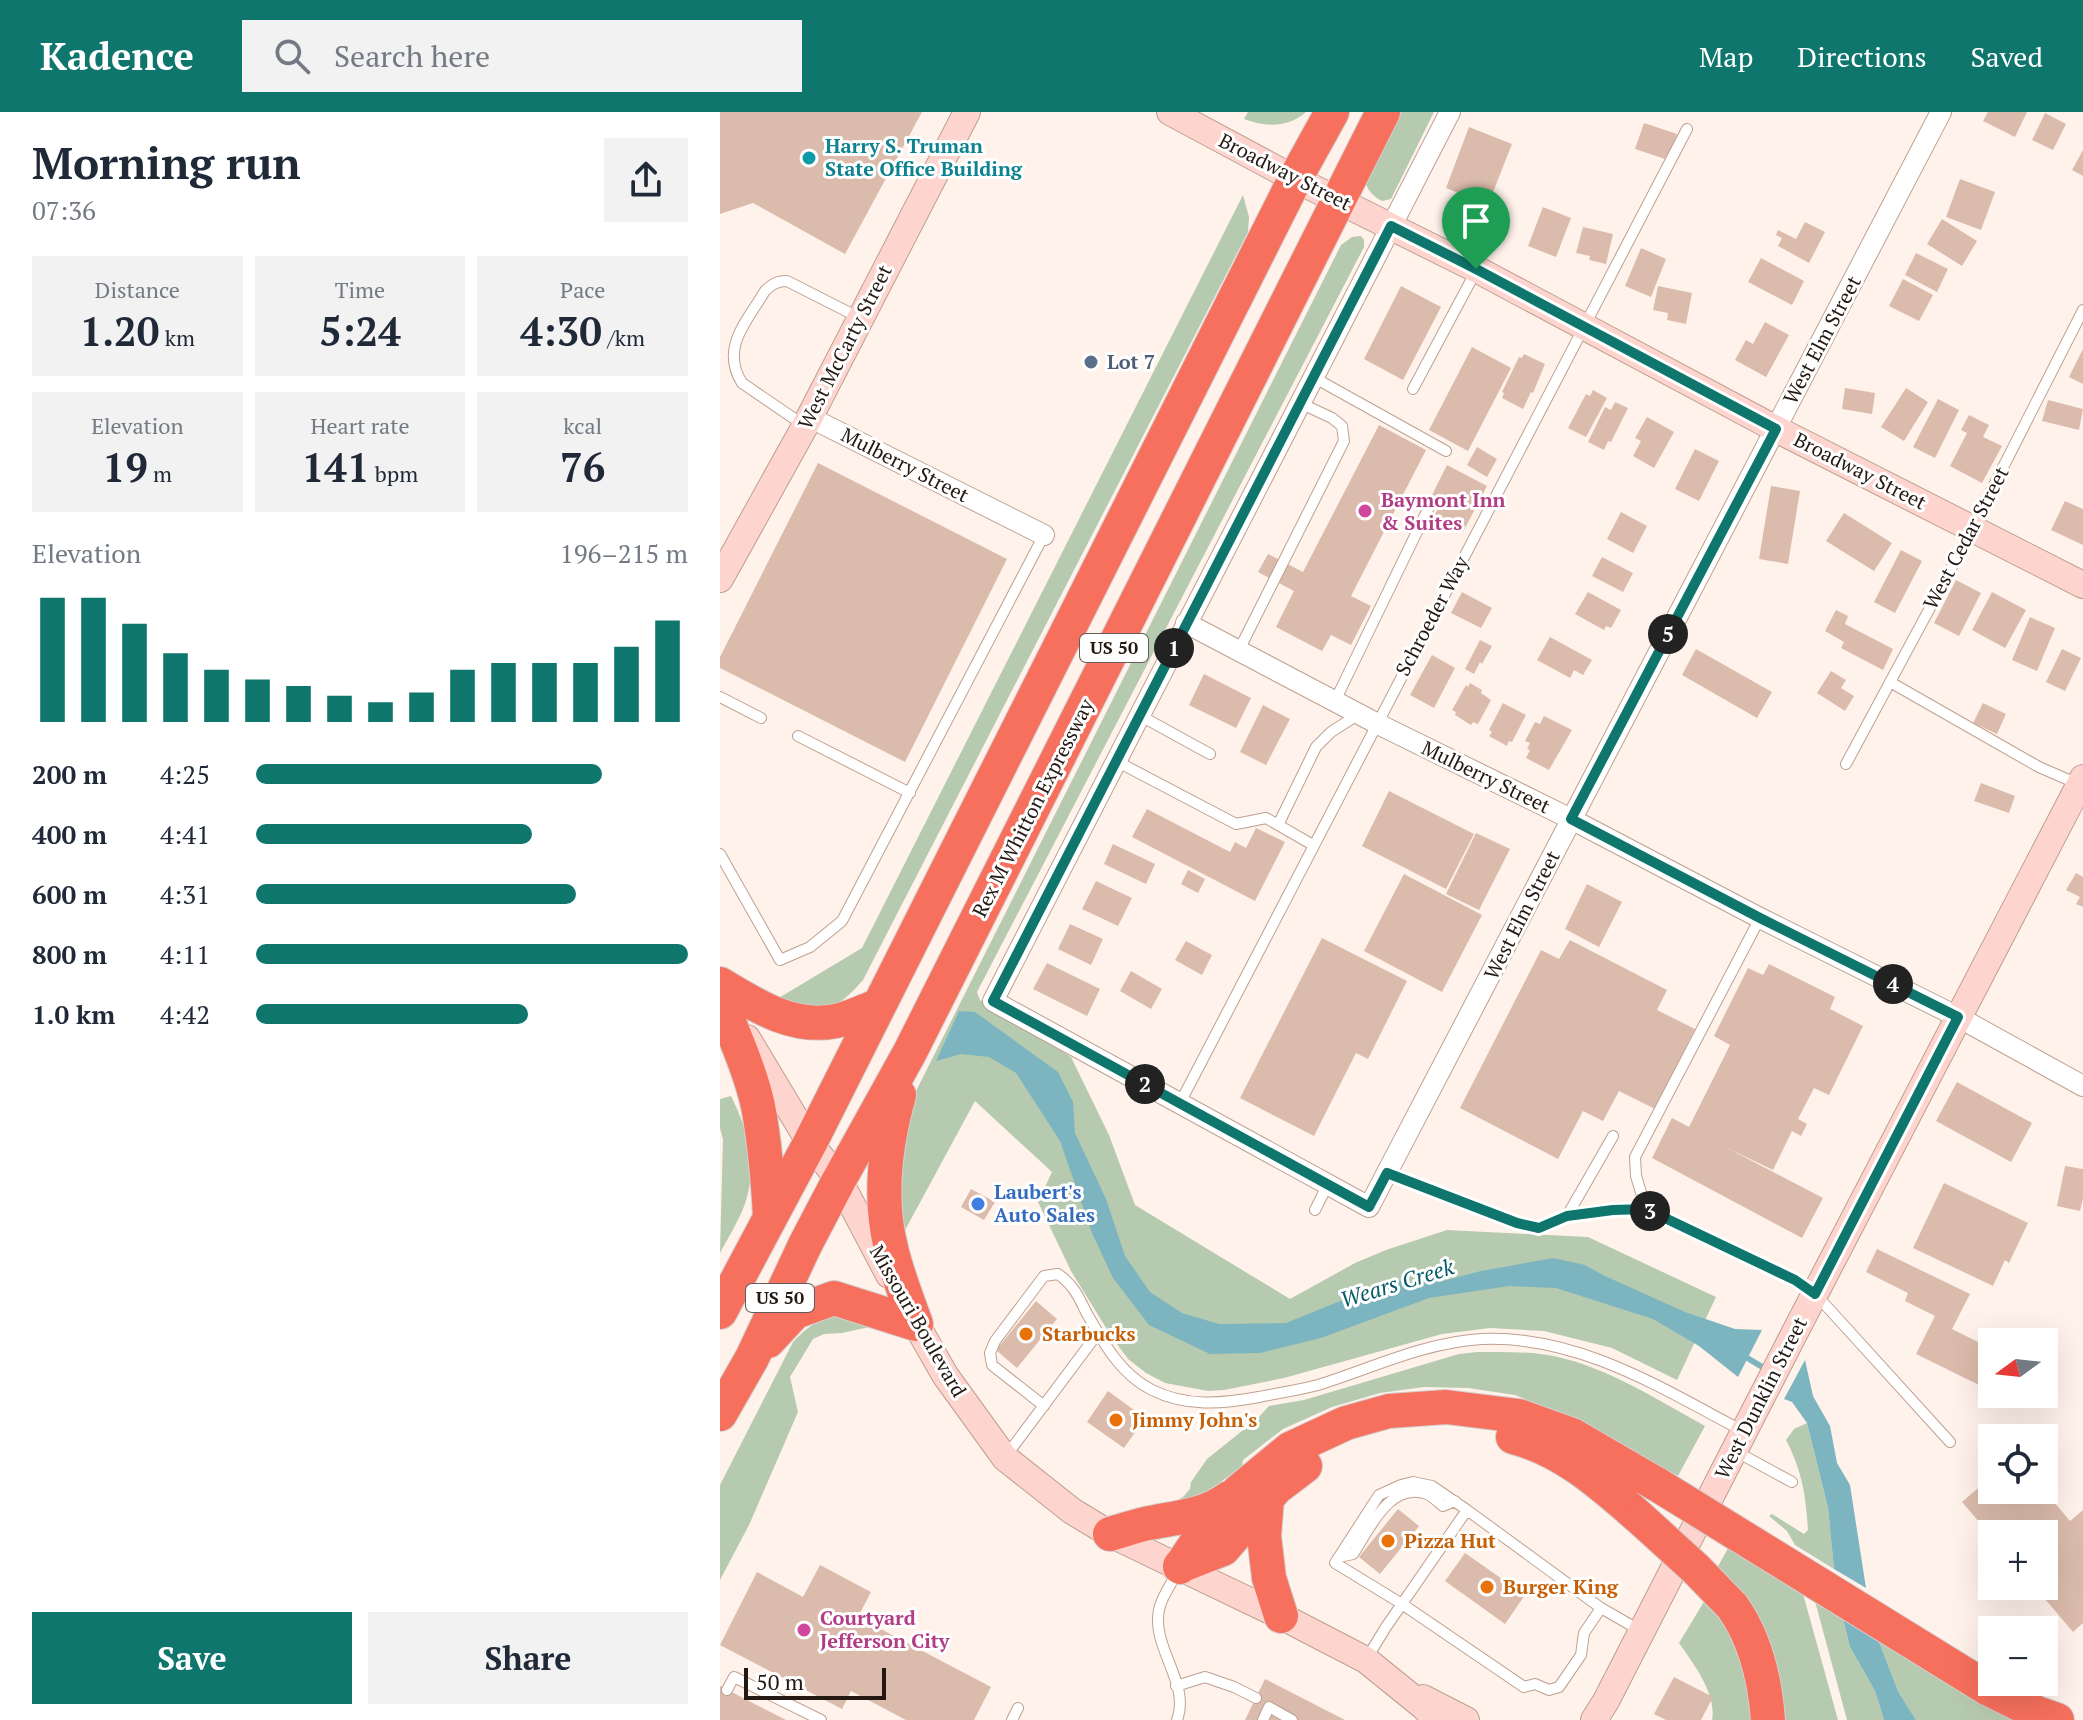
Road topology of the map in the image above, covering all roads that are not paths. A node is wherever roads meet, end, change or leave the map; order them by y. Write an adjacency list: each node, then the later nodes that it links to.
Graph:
1 (967, 112): 14 (main road, West McCarty Street)
2 (1170, 112): 7 (main road, Broadway Street)
3 (1332, 112): 9 (highway, US 50)
4 (1383, 112): 10 (highway, Rex M Whitton Expressway / US 50)
5 (1450, 112): 11 (street)
6 (1941, 112): 20 (street, West Elm Street)
7 (1202, 119): 9 (main road, Broadway Street)
8 (1687, 129): 15 (lane, Schroeder Way)
9 (1295, 179): 10 (main road, Broadway Street); 49 (highway, US 50)
10 (1338, 200): 11 (main road, Broadway Street); 51 (highway, Rex M Whitton Expressway / US 50)
11 (1391, 226): 12 (main road, Broadway Street); 16 (street)
12 (1476, 269): 15 (main road, Broadway Street); 17 (lane)
13 (2083, 310): 23 (lane, West Cedar Street)
14 (860, 318): 19 (main road, West McCarty Street); 19 (lane)
15 (1584, 326): 20 (main road, Broadway Street); 34 (lane, Schroeder Way)
16 (1313, 377): 18 (street); 21 (lane)
17 (1413, 389)
18 (1300, 403): 27 (street); 28 (lane)
19 (807, 421): 24 (street, Mulberry Street); 25 (main road, West McCarty Street)
20 (1776, 429): 23 (main road, Broadway Street); 41 (street, West Elm Street)
21 (1446, 451)
22 (1429, 507): 31 (lane)
23 (1973, 527): 26 (main road, Broadway Street); 29 (lane, West Cedar Street)
24 (1044, 535): 40 (lane)
25 (720, 579)
26 (2083, 585)
27 (1186, 623): 28 (street, Mulberry Street); 32 (street)
28 (1239, 650): 31 (street, Mulberry Street)
29 (1890, 682): 38 (lane, West Cedar Street); 39 (lane)
30 (720, 699): 33 (lane)
31 (1335, 701): 34 (street, Mulberry Street)
32 (1139, 715): 36 (lane); 37 (street)
33 (761, 718)
34 (1368, 718): 41 (street, Mulberry Street); 42 (lane); 43 (lane, Schroeder Way)
35 (798, 736): 40 (lane)
36 (1210, 754)
37 (1116, 761): 42 (lane); 53 (street)
38 (1846, 764)
39 (2081, 782): 50 (main road, West Dunklin Street)
40 (910, 793): 44 (lane)
41 (1571, 819): 45 (street, Mulberry Street); 56 (street, West Elm Street)
42 (1278, 825): 43 (lane)
43 (1313, 845): 53 (lane, Schroeder Way)
44 (720, 854)
45 (1760, 918): 50 (street, Mulberry Street); 59 (lane)
46 (720, 984): 49 (highway)
47 (720, 994): 55 (main road, Missouri Boulevard)
48 (720, 1001): 62 (highway)
49 (877, 1006): 55 (highway, US 50)
50 (1958, 1017): 52 (street, Mulberry Street); 63 (main road, West Dunklin Street)
51 (910, 1052): 57 (highway, Rex M Whitton Expressway / US 50); 65 (highway)
52 (2083, 1086)
53 (1180, 1103): 58 (street)
54 (1613, 1136): 61 (lane)
55 (810, 1143): 57 (main road, Missouri Boulevard); 62 (highway, US 50)
56 (1387, 1173): 58 (street, West Elm Street); 61 (lane)
57 (839, 1180): 65 (main road, Missouri Boulevard); 67 (highway, Rex M Whitton Expressway / US 50)
58 (1328, 1184): 60 (lane)
59 (1646, 1209): 61 (lane); 63 (lane)
60 (1315, 1210)
61 (1567, 1216)
62 (770, 1219): 64 (highway, US 50)
63 (1815, 1294): 70 (main road, West Dunklin Street); 71 (lane)
64 (720, 1312)
65 (916, 1324): 67 (highway); 72 (main road, Missouri Boulevard)
66 (1098, 1333): 68 (lane); 68 (lane); 70 (lane)
67 (752, 1358): 69 (highway, Rex M Whitton Expressway / US 50)
68 (1044, 1406): 72 (lane)
69 (720, 1414)
70 (1740, 1441): 73 (lane); 81 (main road, West Dunklin Street)
71 (1950, 1442)
72 (1005, 1458): 76 (main road, Missouri Boulevard)
73 (1792, 1482)
74 (1253, 1494): 76 (highway); 77 (highway); 80 (highway); 98 (highway, bridge); 99 (highway, bridge)
75 (1467, 1510): 78 (lane); 78 (lane); 79 (lane)
76 (1110, 1534): 77 (main road, Missouri Boulevard)
77 (1180, 1567): 80 (main road, Missouri Boulevard); 84 (lane)
78 (1402, 1604): 79 (lane); 82 (lane)
79 (1601, 1608): 81 (lane)
80 (1281, 1616): 82 (main road, Missouri Boulevard)
81 (1641, 1631): 88 (main road, West Dunklin Street)
82 (1366, 1660): 83 (main road, Missouri Boulevard)
83 (1395, 1682): 94 (main road); 95 (main road, Missouri Boulevard); 96 (main road)
84 (1176, 1686): 86 (lane); 91 (lane)
85 (727, 1690): 89 (lane)
86 (1256, 1698)
87 (1018, 1708): 90 (lane)
88 (1600, 1714): 97 (main road)
89 (821, 1720)
90 (1012, 1720)
91 (1177, 1720)
92 (1263, 1720): 93 (lane)
93 (1292, 1720)
94 (1420, 1720)
95 (1437, 1720)
96 (1466, 1720)
97 (1581, 1720)
98 (1768, 1720)
99 (2057, 1720)

